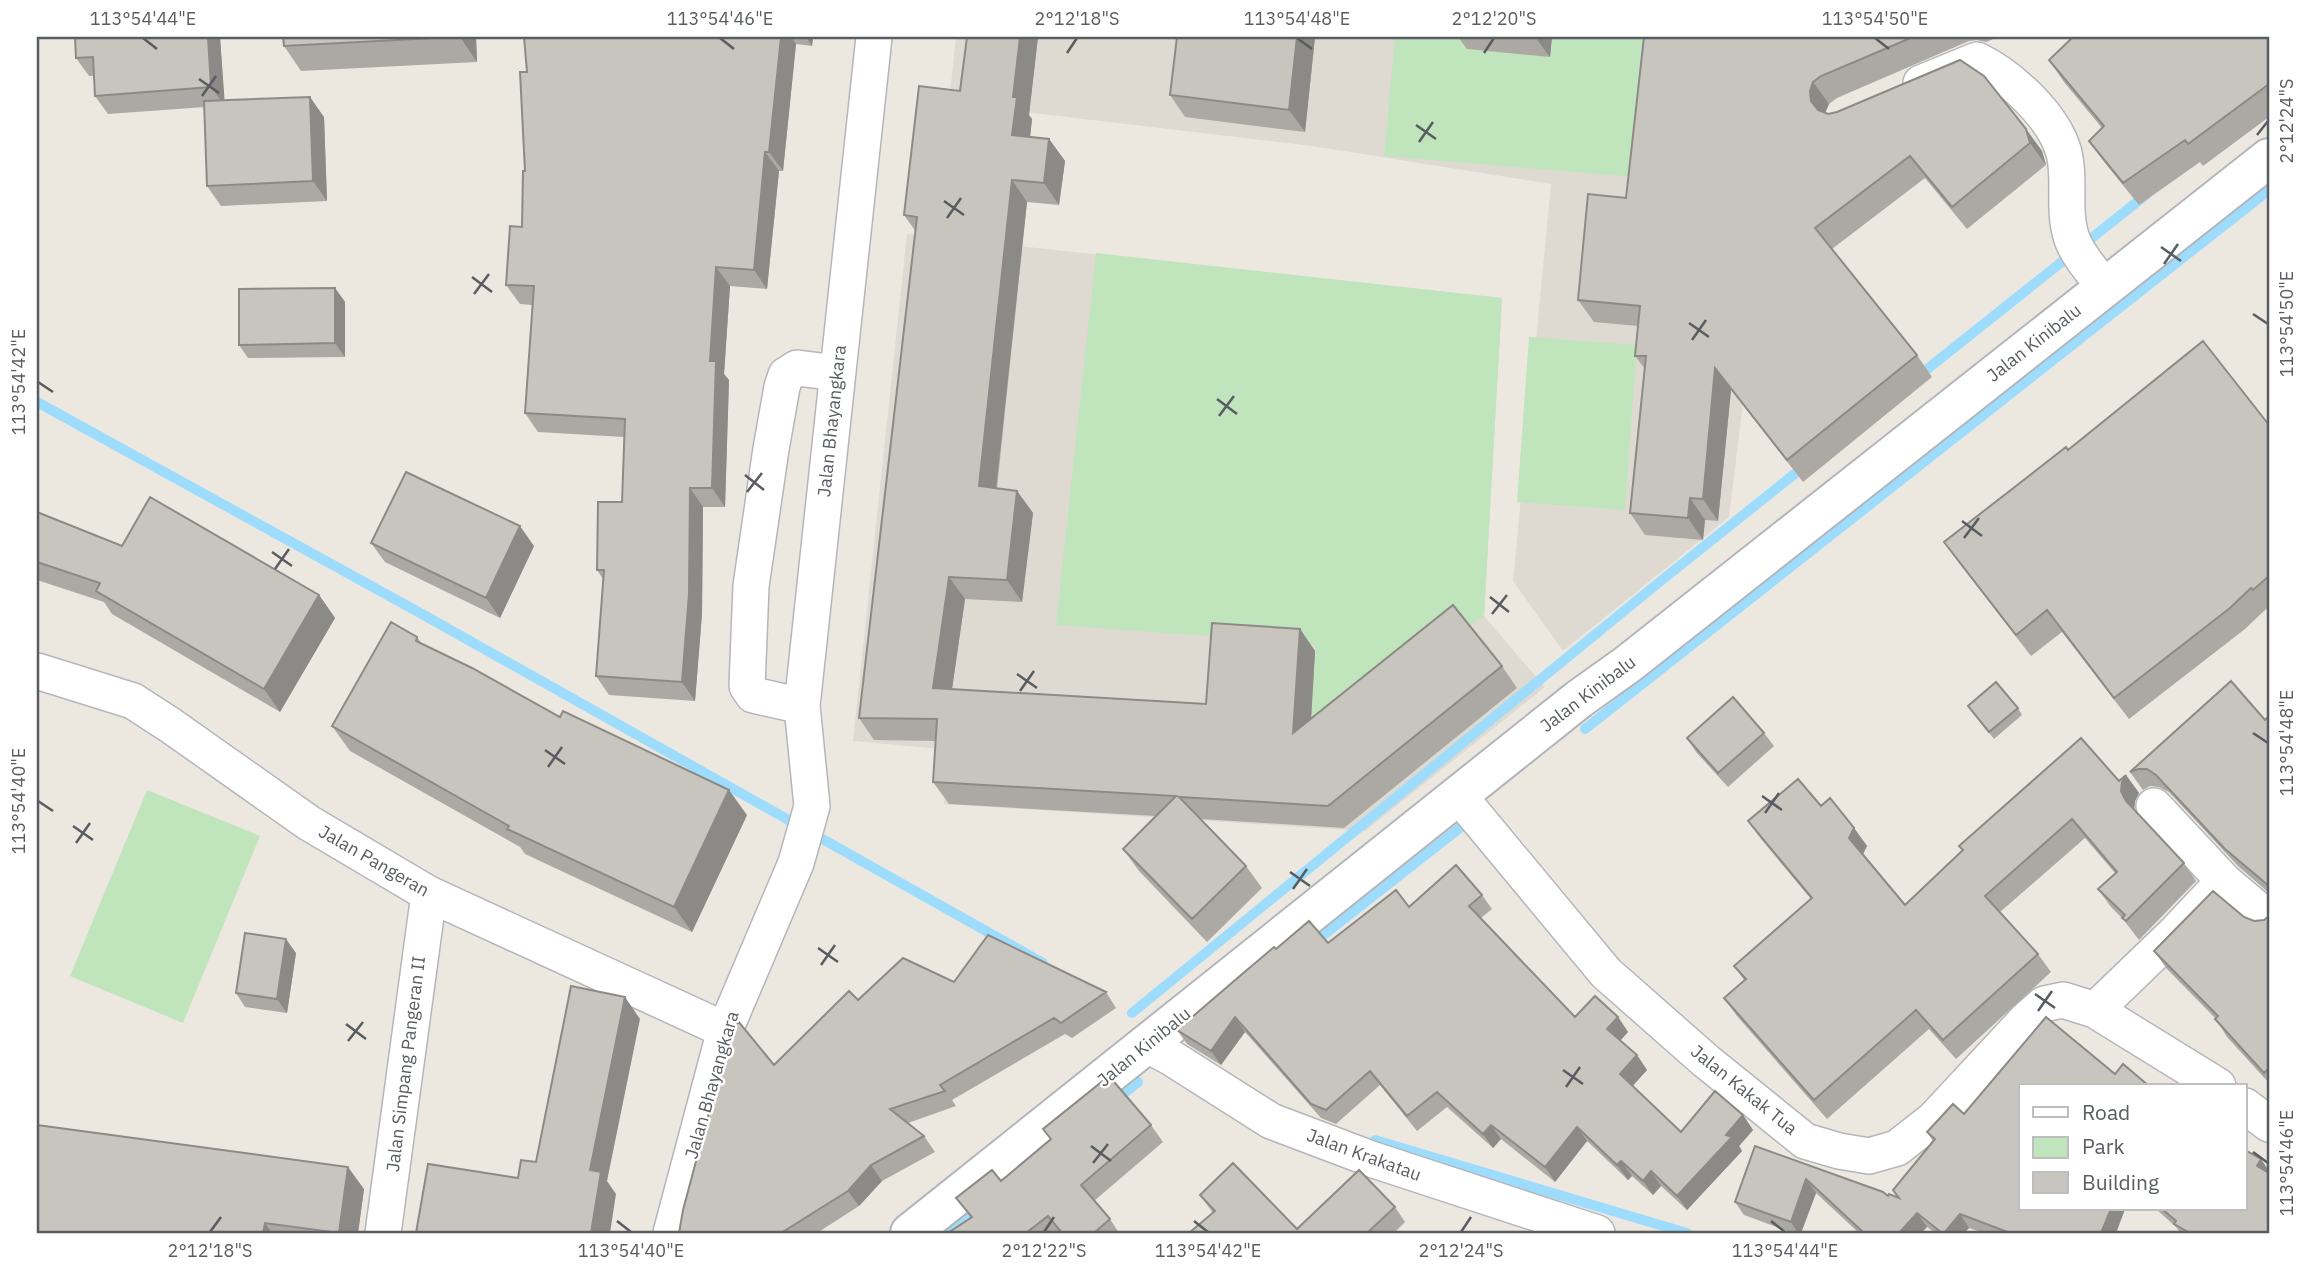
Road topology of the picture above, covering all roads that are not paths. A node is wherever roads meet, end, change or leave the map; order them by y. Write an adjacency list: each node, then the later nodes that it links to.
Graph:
1 (874, 37): 5 (street, Jalan Bhayangkara)
2 (1893, 95): 4 (street)
3 (2269, 158): 4 (street, Jalan Kinibalu)
4 (2105, 288): 8 (street, Jalan Kinibalu)
5 (837, 373): 7 (street, Jalan Bhayangkara); 7 (street)
6 (37, 671): 11 (street, Jalan Pangeran)
7 (802, 706): 14 (street, Jalan Bhayangkara)
8 (1460, 796): 13 (street, Jalan Kakak Tua); 15 (street, Jalan Kinibalu)
9 (2154, 806): 10 (street)
10 (2224, 881): 12 (street); 13 (street)
11 (429, 894): 14 (street, Jalan Pangeran); 19 (street, Jalan Simpang Pangeran II)
12 (2269, 919)
13 (2095, 1010): 16 (street, Jalan Kakak Tua)
14 (725, 1030): 20 (street, Jalan Bhayangkara)
15 (1147, 1045): 21 (street, Jalan Kinibalu); 22 (street, Jalan Krakatau)
16 (2215, 1084)
17 (2246, 1107): 18 (street)
18 (2269, 1124)
19 (383, 1233)
20 (671, 1233)
21 (910, 1233)
22 (1597, 1233)

